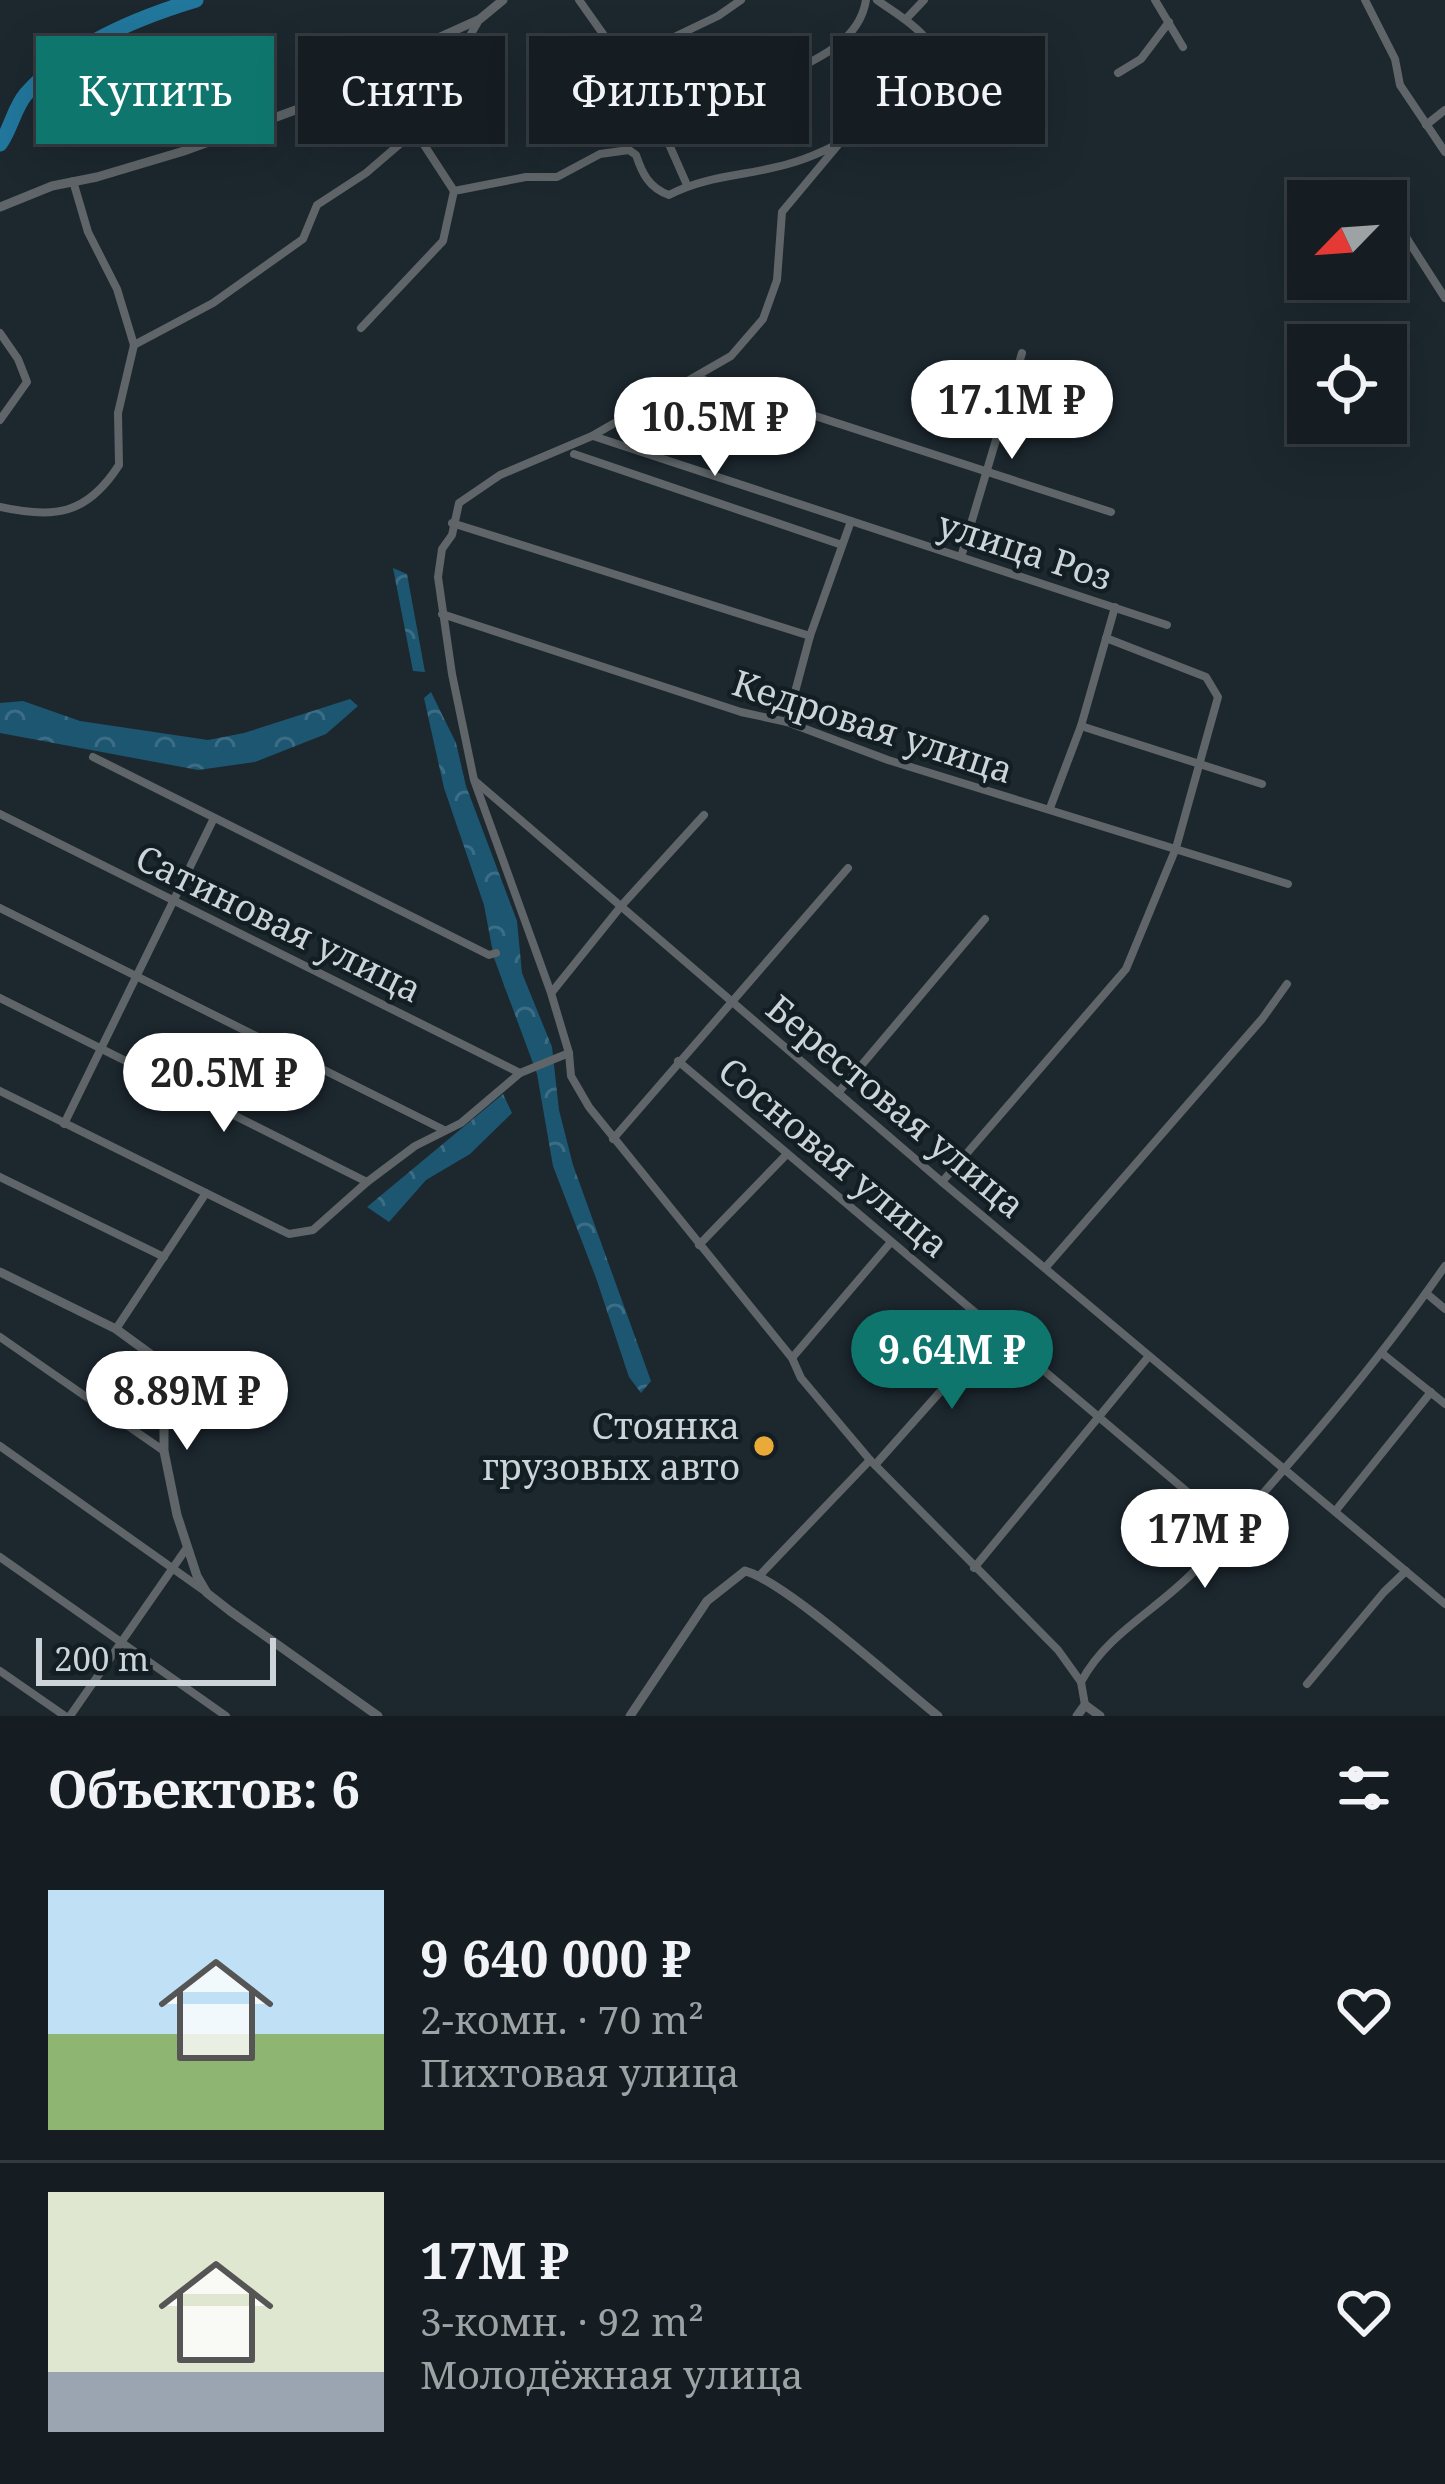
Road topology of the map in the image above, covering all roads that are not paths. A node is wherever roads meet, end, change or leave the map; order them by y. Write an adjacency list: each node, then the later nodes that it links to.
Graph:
1 (503, 0): 9 (street)
2 (579, 0): 13 (street)
3 (741, 0): 14 (street)
4 (866, 0): 16 (street)
5 (877, 0): 10 (street)
6 (924, 0): 10 (street)
7 (1155, 0): 11 (street)
8 (1365, 0): 19 (street)
9 (480, 19): 12 (street); 25 (street)
10 (906, 19): 23 (street)
11 (1169, 22): 15 (street); 17 (street)
12 (470, 36)
13 (606, 36)
14 (676, 36)
15 (1183, 47)
16 (809, 63)
17 (1118, 73)
18 (1445, 110): 19 (street)
19 (1426, 125): 24 (street)
20 (399, 144): 33 (street)
21 (423, 144): 27 (street)
22 (670, 144): 26 (street)
23 (838, 145): 26 (street); 35 (street)
24 (1445, 152)
25 (73, 180): 28 (street); 33 (street)
26 (687, 185): 27 (street)
27 (454, 191): 31 (street)
28 (0, 207)
29 (1407, 238): 30 (street)
30 (1445, 298)
31 (361, 328)
32 (0, 333): 36 (street)
33 (134, 345): 40 (street)
34 (1022, 353): 39 (street)
35 (697, 378): 37 (street); 39 (street)
36 (0, 420)
37 (592, 436): 42 (street, улица Роз); 43 (street)
38 (574, 454): 44 (street)
39 (987, 469): 41 (street); 45 (street)
40 (0, 508)
41 (1111, 512)
42 (851, 521): 44 (street); 45 (street, улица Роз)
43 (452, 523): 47 (street); 49 (street)
44 (842, 545): 49 (street)
45 (961, 557): 46 (street, улица Роз)
46 (1115, 607): 48 (street, улица Роз); 50 (street)
47 (442, 614): 51 (street, Кедровая улица); 55 (street)
48 (1167, 625)
49 (810, 636): 51 (street)
50 (1106, 638): 52 (street); 54 (street, улица Роз)
51 (787, 722): 57 (street, Кедровая улица)
52 (1081, 726): 54 (street); 57 (street)
53 (93, 757): 60 (street)
54 (1202, 764): 56 (street); 61 (street)
55 (474, 780): 65 (street, Берестовая улица); 71 (street)
56 (1262, 784)
57 (1051, 808): 61 (street, Кедровая улица)
58 (0, 814): 64 (street, Сатиновая улица)
59 (704, 815): 65 (street)
60 (214, 818): 64 (street); 68 (street)
61 (1176, 848): 63 (street, Кедровая улица); 86 (street)
62 (848, 868): 73 (street)
63 (1288, 884)
64 (173, 902): 69 (street); 77 (street, Сатиновая улица)
65 (622, 905): 71 (street); 73 (street, Берестовая улица)
66 (0, 908): 69 (street)
67 (985, 919): 79 (street)
68 (496, 953)
69 (136, 977): 74 (street); 81 (street)
70 (1287, 984): 92 (street)
71 (551, 993): 75 (street)
72 (0, 998): 74 (street)
73 (731, 1001): 76 (street); 79 (street, Берестовая улица)
74 (101, 1049): 80 (street); 85 (street)
75 (569, 1053): 77 (street); 82 (street)
76 (678, 1060): 82 (street); 83 (street, Сосновая улица)
77 (520, 1073): 81 (street)
78 (0, 1091): 80 (street)
79 (838, 1093): 86 (street, Берестовая улица)
80 (64, 1124): 87 (street)
81 (446, 1130): 85 (street)
82 (613, 1139): 89 (street)
83 (787, 1154): 88 (street, Сосновая улица); 89 (street)
84 (0, 1177): 90 (street)
85 (368, 1182): 87 (street)
86 (942, 1182): 92 (street, Берестовая улица)
87 (206, 1193): 90 (street)
88 (891, 1242): 97 (street, Сосновая улица); 101 (street)
89 (699, 1245): 101 (street)
90 (164, 1257): 96 (street)
91 (1445, 1266): 94 (street)
92 (1045, 1268): 100 (street, Берестовая улица)
93 (0, 1272): 96 (street)
94 (1426, 1293): 95 (street); 99 (street)
95 (1445, 1309)
96 (116, 1329): 106 (street)
97 (996, 1329): 104 (street, Сосновая улица); 107 (street)
98 (0, 1337): 106 (street)
99 (1383, 1354): 102 (street); 108 (street)
100 (1149, 1356): 104 (street); 108 (street, Берестовая улица)
101 (792, 1358): 107 (street)
102 (1431, 1392): 103 (street); 109 (street)
103 (1445, 1404)
104 (1100, 1417): 110 (street, Сосновая улица); 114 (street)
105 (0, 1445): 113 (street)
106 (164, 1451): 111 (street)
107 (873, 1463): 114 (street); 116 (street)
108 (1286, 1468): 109 (street, Берестовая улица); 110 (street)
109 (1336, 1509): 115 (street, Берестовая улица)
110 (1230, 1528): 121 (street)
111 (186, 1549): 113 (street); 117 (street)
112 (0, 1557): 119 (street)
113 (171, 1568): 117 (street); 119 (street)
114 (974, 1568): 121 (street)
115 (1406, 1571): 118 (street, Берестовая улица); 122 (street)
116 (760, 1576): 127 (street); 128 (street)
117 (207, 1593): 126 (street)
118 (1445, 1604)
119 (121, 1640): 124 (street); 125 (street)
120 (0, 1671): 124 (street)
121 (1081, 1682): 123 (street)
122 (1307, 1684)
123 (1085, 1705): 129 (street); 130 (street)
124 (67, 1716)
125 (226, 1716)
126 (378, 1716)
127 (630, 1716)
128 (938, 1716)
129 (1077, 1716)
130 (1100, 1716)

